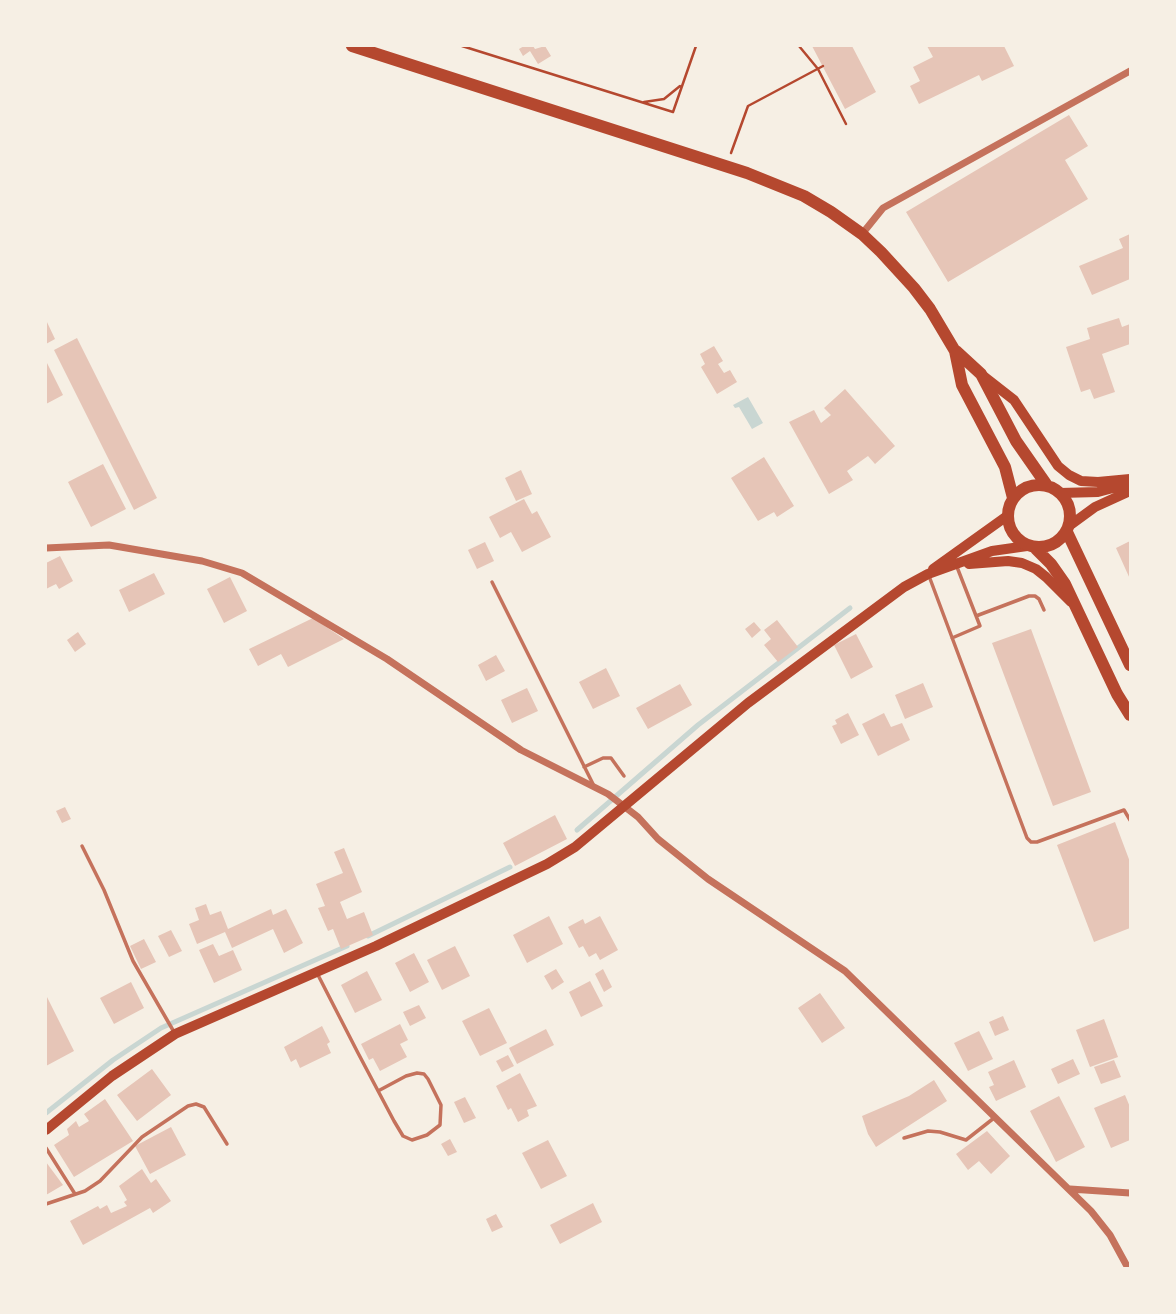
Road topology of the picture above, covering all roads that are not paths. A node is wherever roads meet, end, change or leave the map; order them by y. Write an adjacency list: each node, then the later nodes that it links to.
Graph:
1 (352, 46): 3 (main road)
2 (1130, 71): 3 (street)
3 (862, 234): 4 (main road)
4 (955, 351): 5 (main road); 10 (main road)
5 (981, 374): 6 (main road); 7 (main road)
6 (1130, 481): 9 (main road)
7 (1046, 484): 9 (main road); 10 (main road)
8 (1130, 491): 12 (main road)
9 (1060, 493): 12 (main road)
10 (1013, 498): 11 (main road)
11 (1007, 516): 13 (main road); 16 (main road)
12 (1068, 529): 13 (main road); 22 (main road)
13 (1031, 547): 15 (main road); 18 (main road)
14 (46, 548): 27 (street)
15 (956, 565): 16 (main road); 18 (main road); 20 (lane)
16 (928, 574): 21 (lane); 28 (main road)
17 (492, 582): 25 (lane)
18 (1074, 606): 24 (main road)
19 (1044, 610): 20 (lane)
20 (976, 616): 21 (lane)
21 (951, 638): 29 (lane)
22 (1125, 644): 23 (main road)
23 (1130, 665)
24 (1130, 715)
25 (584, 767): 26 (lane); 27 (lane)
26 (624, 776)
27 (594, 785): 28 (street)
28 (622, 804): 31 (main road); 34 (street)
29 (1130, 820)
30 (82, 846): 32 (lane)
31 (317, 973): 32 (main road); 33 (lane)
32 (173, 1031): 35 (main road)
33 (378, 1091): 33 (lane)
34 (994, 1118): 36 (lane); 39 (street)
35 (46, 1130)
36 (904, 1138)
37 (227, 1144): 41 (lane)
38 (46, 1148): 41 (lane)
39 (1070, 1189): 40 (street); 43 (street)
40 (1130, 1193)
41 (75, 1194): 42 (lane)
42 (46, 1204)
43 (1128, 1269)

